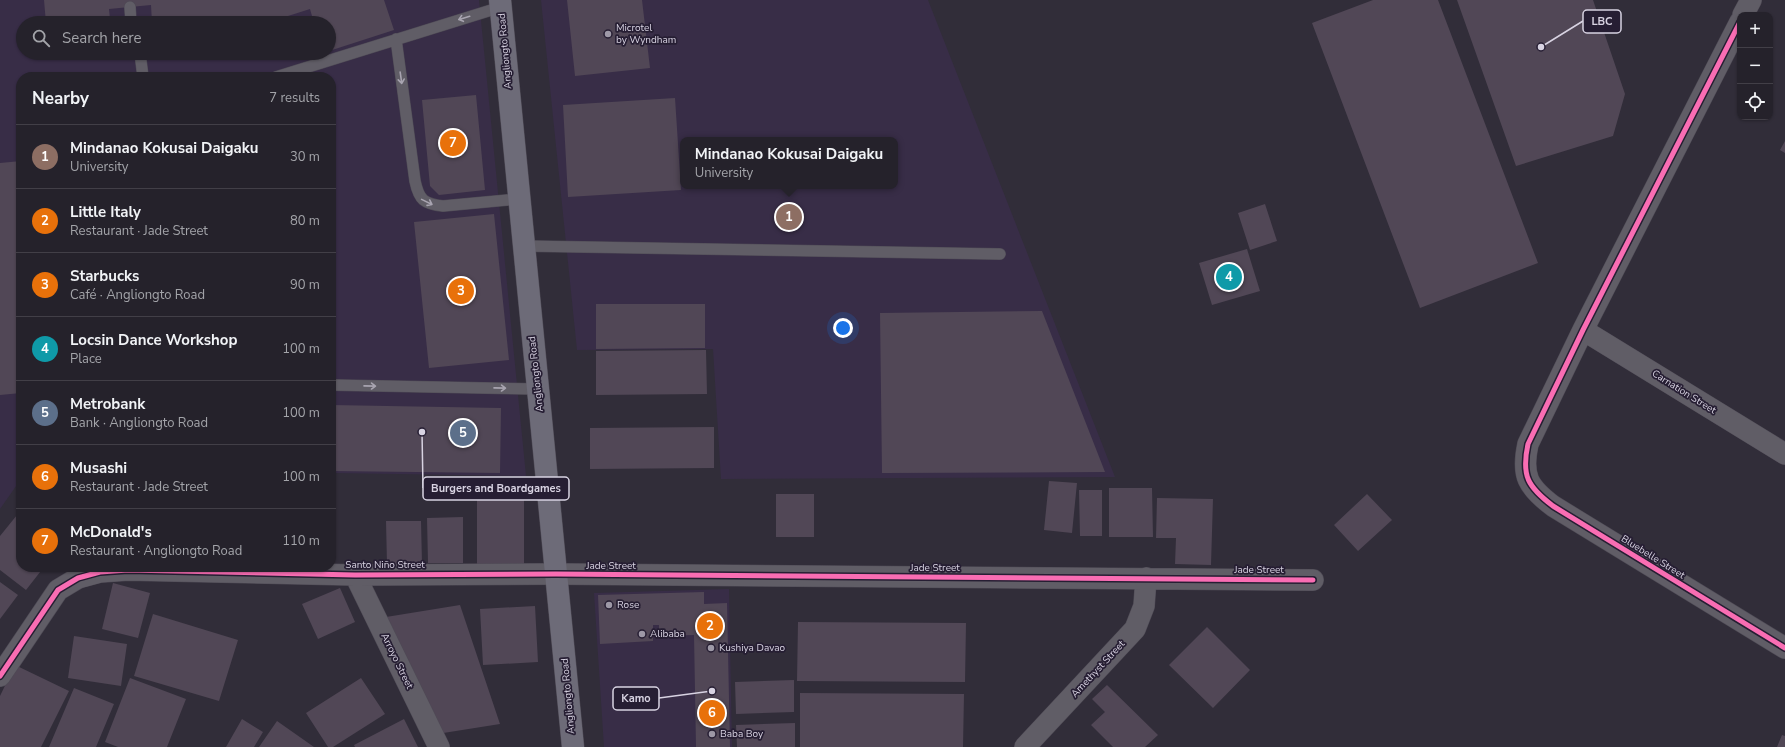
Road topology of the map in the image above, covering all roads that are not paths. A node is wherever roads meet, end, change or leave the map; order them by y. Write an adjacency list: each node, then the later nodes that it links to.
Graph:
1 (1751, 0): 4 (street)
2 (500, 3): 7 (lane, one-way to 7); 13 (main road, Angliongto Road)
3 (130, 7): 5 (lane)
4 (1745, 12)
5 (131, 16)
6 (1737, 28): 16 (street)
7 (396, 40): 8 (lane); 13 (lane, one-way to 13)
8 (336, 58)
9 (141, 60): 11 (lane)
10 (331, 60): 12 (lane)
11 (142, 72)
12 (292, 72)
13 (519, 199): 14 (main road, Angliongto Road)
14 (524, 246): 15 (lane); 18 (main road, Angliongto Road)
15 (1000, 254)
16 (1583, 330): 19 (street, Carnation Street); 26 (street, Bluebelle Street)
17 (336, 385): 18 (lane, one-way to 18)
18 (538, 389): 22 (main road, Angliongto Road)
19 (1785, 454)
20 (100, 572): 27 (street, Santo Niño Street)
21 (219, 572): 23 (street, Santo Niño Street)
22 (556, 574): 23 (street, Santo Niño Street); 24 (street, Jade Street); 29 (main road, Angliongto Road)
23 (355, 575): 28 (street, Arroyo Street)
24 (1146, 578): 25 (street, Jade Street); 30 (street, Amethyst Street)
25 (1313, 580)
26 (1785, 648)
27 (0, 676)
28 (439, 747)
29 (573, 747)
30 (1025, 747)

